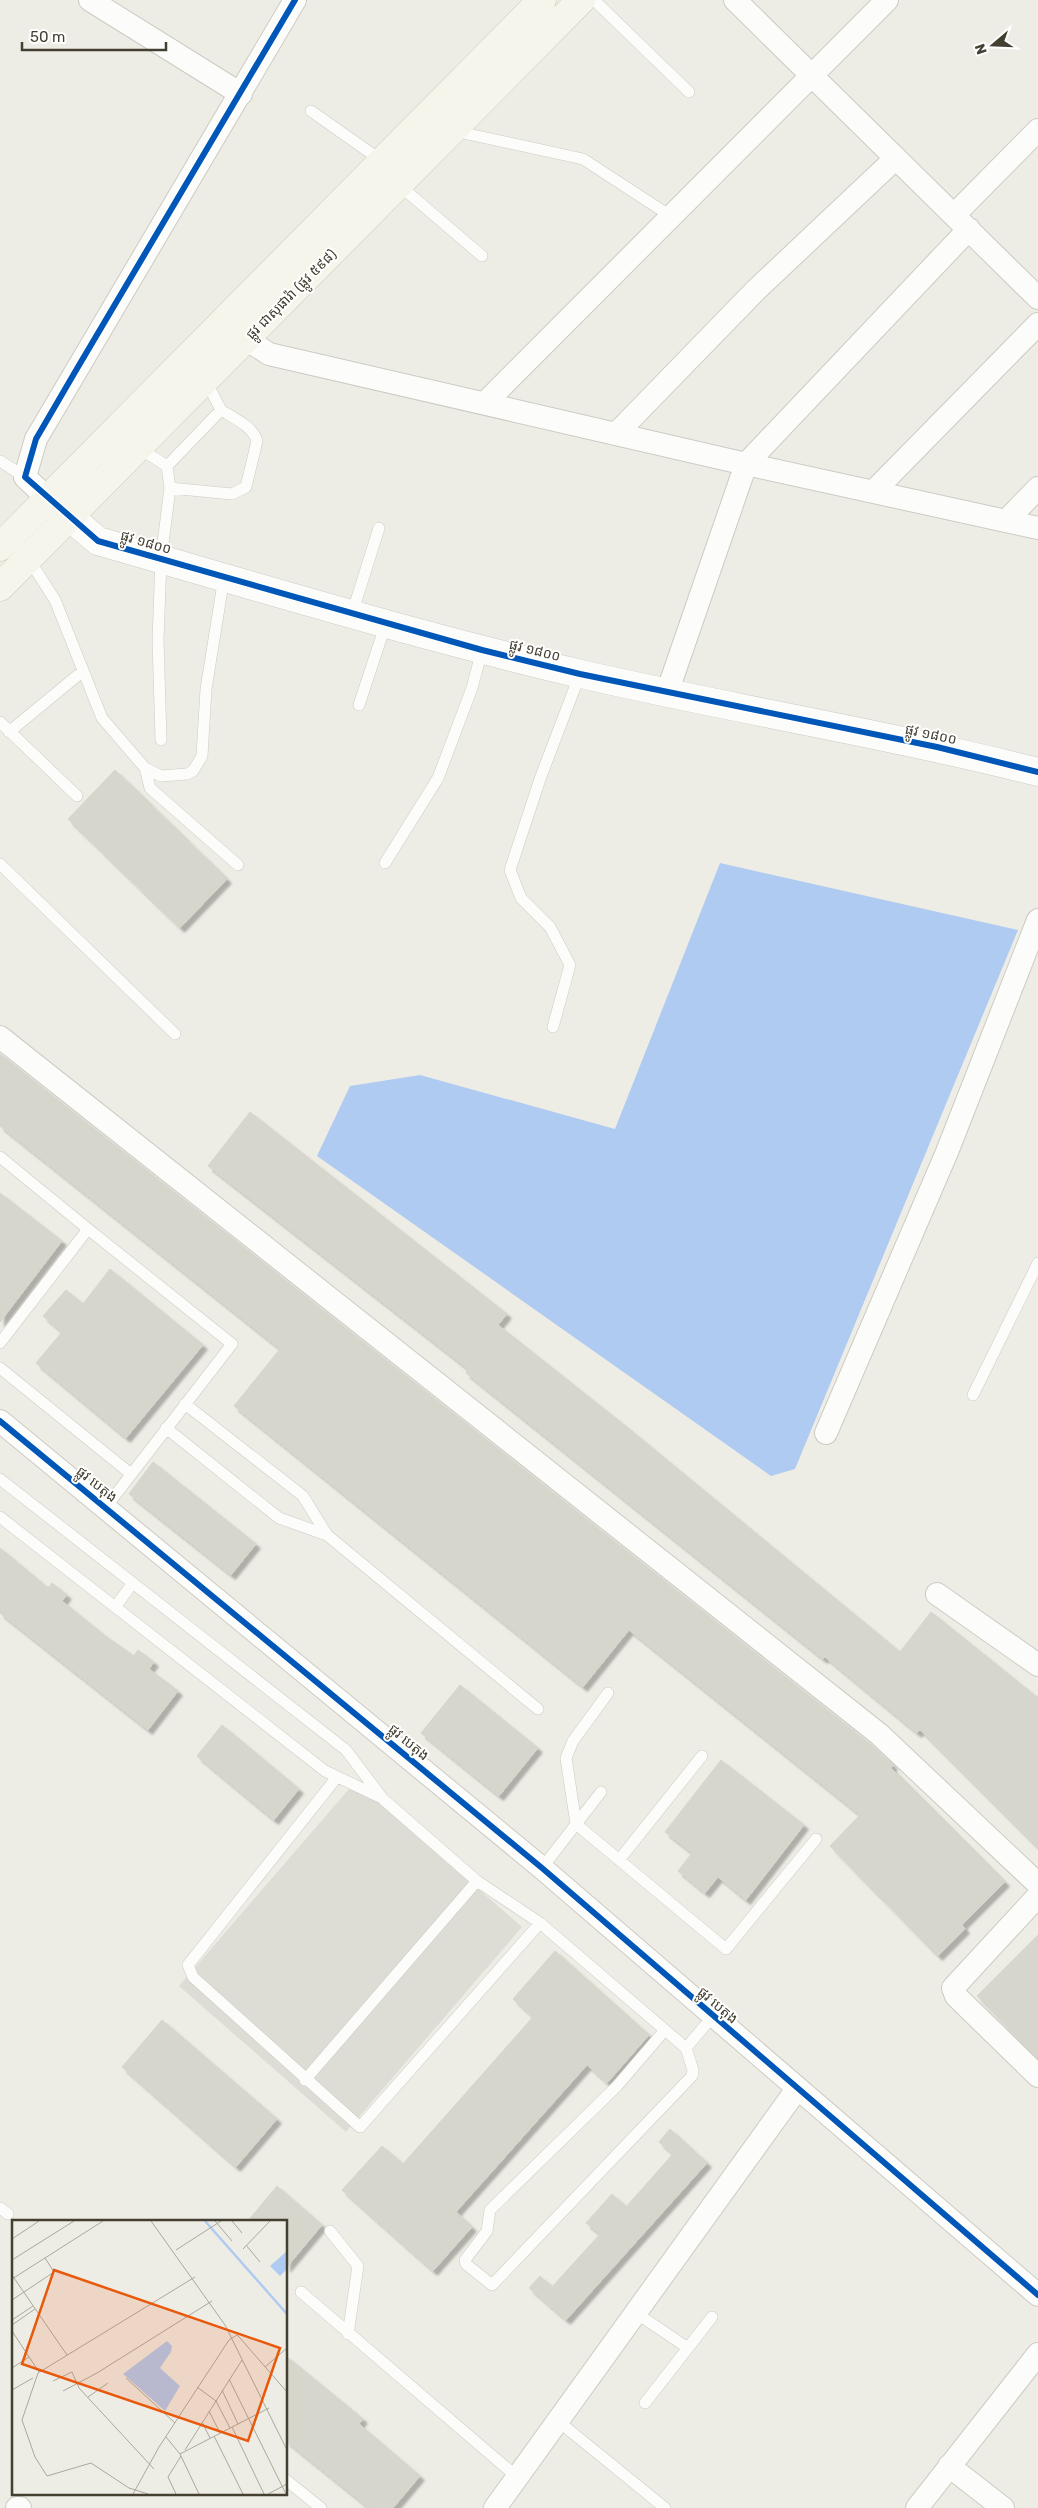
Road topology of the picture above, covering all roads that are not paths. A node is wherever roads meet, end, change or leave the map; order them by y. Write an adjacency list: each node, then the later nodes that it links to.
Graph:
1 (90, 0): 10 (street)
2 (296, 0): 10 (street)
3 (542, 0): 15 (main road, ផ្លូវ ជាសុផារ៉ា (ផ្លូវ ៥៩៨))
4 (581, 0): 12 (main road, ផ្លូវ ជាសុផារ៉ា (ផ្លូវ ៥៩៨))
5 (594, 0): 9 (lane)
6 (735, 0): 8 (street)
7 (886, 0): 8 (street)
8 (813, 75): 14 (street); 17 (street)
9 (689, 92)
10 (242, 94): 31 (street)
11 (312, 111): 15 (lane)
12 (452, 130): 16 (main road, ផ្លូវ ជាសុផារ៉ា (ផ្លូវ ៥៩៨)); 17 (lane)
13 (1038, 130): 18 (street)
14 (896, 158): 18 (street); 26 (street)
15 (382, 161): 35 (main road, ផ្លូវ ជាសុផារ៉ា (ផ្លូវ ៥៩៨))
16 (399, 185): 19 (lane); 22 (main road, ផ្លូវ ជាសុផារ៉ា (ផ្លូវ ៥៩៨))
17 (672, 217): 24 (street)
18 (961, 222): 20 (street); 29 (street)
19 (482, 256)
20 (1038, 298)
21 (1038, 324): 34 (street)
22 (246, 339): 23 (main road, ផ្លូវ ជាសុផារ៉ា (ផ្លូវ ៥៩៨)); 24 (street)
23 (206, 381): 25 (lane); 27 (main road, ផ្លូវ ជាសុផារ៉ា (ផ្លូវ ៥៩៨))
24 (485, 403): 26 (street)
25 (221, 410): 30 (lane); 32 (lane)
26 (616, 434): 29 (street)
27 (139, 448): 30 (lane); 36 (main road, ផ្លូវ ជាសុផារ៉ា (ផ្លូវ ៥៩៨))
28 (0, 461): 31 (lane)
29 (746, 464): 34 (street); 50 (street)
30 (167, 466): 32 (lane)
31 (25, 476): 35 (street)
32 (170, 488): 42 (lane)
33 (1038, 488): 37 (street)
34 (874, 491): 37 (street)
35 (48, 498): 36 (street, ផ្លូវ ១៨០០); 40 (main road, ផ្លូវ ជាសុផារ៉ា (ផ្លូវ ៥៩៨))
36 (69, 516): 41 (main road, ផ្លូវ ជាសុផារ៉ា (ផ្លូវ ៥៩៨)); 42 (street, ផ្លូវ ១៨០០)
37 (1006, 521): 39 (street)
38 (379, 528): 45 (lane)
39 (1038, 528)
40 (3, 539): 41 (lane)
41 (28, 558): 44 (main road, ផ្លូវ ជាសុផារ៉ា (ផ្លូវ ៥៩៨)); 48 (lane)
42 (161, 559): 43 (street, ផ្លូវ ១៨០០); 54 (lane)
43 (224, 577): 45 (street, ផ្លូវ ១៨០០); 55 (lane)
44 (0, 587)
45 (352, 614): 46 (street, ផ្លូវ ១៨០០)
46 (386, 623): 47 (street, ផ្លូវ ១៨០០); 51 (lane)
47 (482, 650): 49 (street, ផ្លូវ ១៨០០); 58 (lane)
48 (83, 671): 53 (lane); 55 (lane)
49 (580, 674): 50 (street, ផ្លូវ ១៨០០); 62 (lane)
50 (667, 693): 56 (street, ផ្លូវ ១៨០០)
51 (359, 705)
52 (0, 722): 53 (lane)
53 (9, 732): 57 (lane)
54 (161, 740)
55 (145, 768): 60 (lane)
56 (1038, 772)
57 (77, 796)
58 (385, 863)
59 (0, 864): 63 (lane)
60 (238, 865)
61 (1038, 920): 74 (street)
62 (553, 1027)
63 (174, 1034)
64 (0, 1038): 95 (street)
65 (0, 1157): 66 (lane)
66 (88, 1229): 68 (lane); 71 (lane)
67 (1038, 1263): 70 (lane)
68 (0, 1343)
69 (0, 1368): 75 (lane)
70 (973, 1395)
71 (185, 1404): 73 (lane); 79 (lane)
72 (0, 1421): 77 (street, ផ្លូវ បេតុង)
73 (166, 1428): 75 (lane); 79 (lane)
74 (826, 1433)
75 (131, 1474): 77 (lane)
76 (0, 1479): 80 (lane)
77 (106, 1507): 93 (street, ផ្លូវ បេតុង)
78 (0, 1517): 82 (lane)
79 (327, 1535): 85 (lane)
80 (133, 1583): 82 (lane); 89 (lane)
81 (937, 1594): 83 (street)
82 (115, 1607): 87 (lane)
83 (1038, 1665)
84 (608, 1693): 90 (lane)
85 (538, 1709)
86 (702, 1756): 92 (lane)
87 (338, 1777): 89 (lane); 102 (lane)
88 (601, 1792): 90 (lane)
89 (383, 1799): 94 (lane)
90 (576, 1824): 92 (lane); 93 (lane)
91 (816, 1838): 92 (lane)
92 (619, 1860)
93 (542, 1868): 98 (street, ផ្លូវ បេតុង)
94 (477, 1881): 97 (lane); 102 (lane)
95 (1038, 1884)
96 (1038, 1896): 101 (street)
97 (540, 1923): 99 (lane); 102 (lane)
98 (712, 2016): 100 (lane); 103 (street, ផ្លូវ បេតុង)
99 (665, 2030): 100 (lane); 100 (lane)
100 (686, 2048)
101 (1038, 2076)
102 (305, 2080)
103 (797, 2089): 106 (street, ផ្លូវ បេតុង); 107 (street)
104 (330, 2231): 109 (lane)
105 (300, 2292): 109 (lane)
106 (1038, 2295)
107 (636, 2312): 110 (lane); 113 (street)
108 (712, 2317): 110 (lane)
109 (348, 2334): 115 (lane)
110 (688, 2348): 112 (lane)
111 (1038, 2354): 114 (street)
112 (645, 2403)
113 (558, 2421): 115 (street); 119 (lane)
114 (949, 2466): 120 (street); 121 (street)
115 (518, 2477): 118 (street)
116 (288, 2482): 117 (lane)
117 (322, 2508)
118 (495, 2508)
119 (665, 2508)
120 (917, 2508)
121 (1003, 2508)

